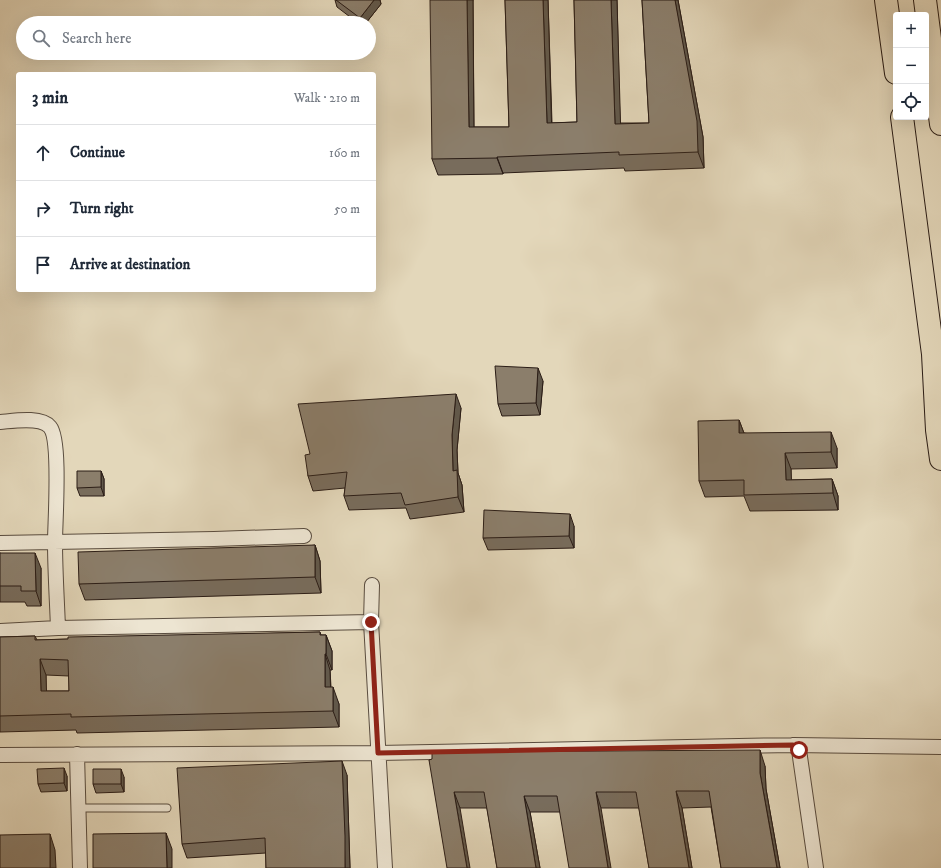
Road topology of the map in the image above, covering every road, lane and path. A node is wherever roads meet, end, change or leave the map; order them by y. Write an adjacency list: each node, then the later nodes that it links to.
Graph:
1 (886, 0): 3 (main road)
2 (925, 0): 5 (main road)
3 (893, 51)
4 (902, 120): 6 (main road)
5 (941, 124)
6 (937, 370): 8 (main road)
7 (0, 422): 10 (street)
8 (941, 459)
9 (304, 536): 10 (street)
10 (55, 542): 11 (street); 14 (street)
11 (0, 543)
12 (372, 585): 13 (street)
13 (371, 622): 14 (street); 18 (street)
14 (58, 628): 15 (street)
15 (0, 631)
16 (793, 745): 17 (street); 18 (street); 25 (street)
17 (941, 747)
18 (378, 753): 19 (street); 24 (street)
19 (77, 754): 20 (street); 21 (street)
20 (0, 755)
21 (78, 808): 22 (lane); 23 (street)
22 (167, 808)
23 (80, 868)
24 (385, 868)
25 (816, 868)

